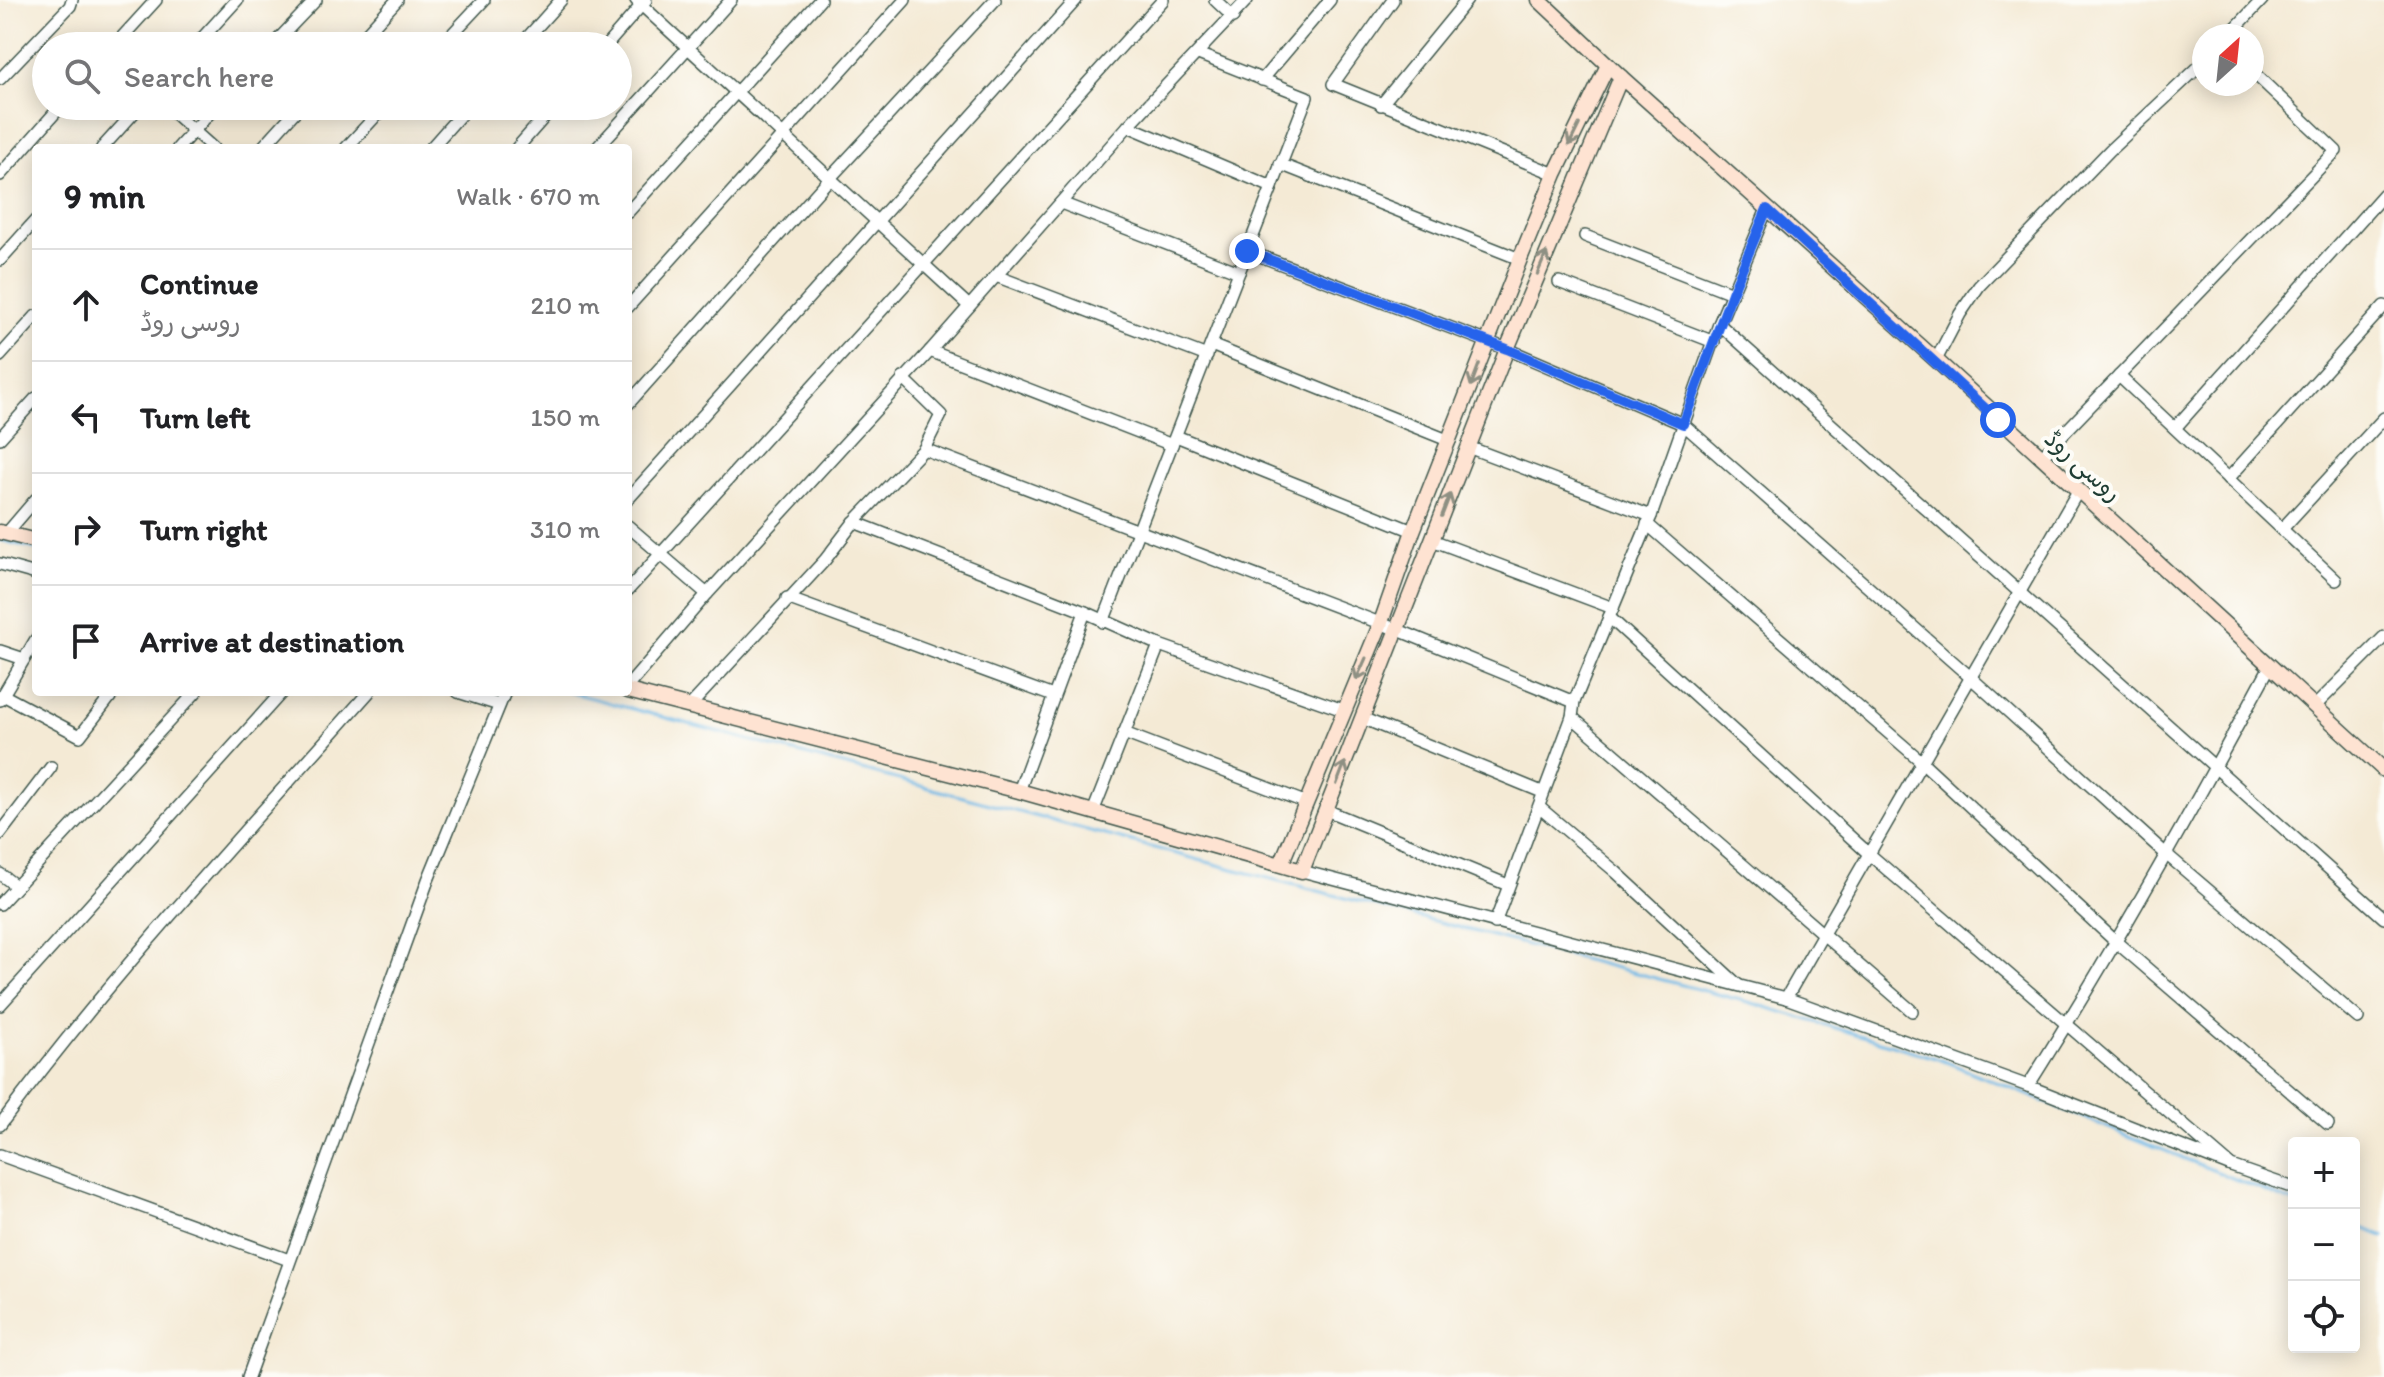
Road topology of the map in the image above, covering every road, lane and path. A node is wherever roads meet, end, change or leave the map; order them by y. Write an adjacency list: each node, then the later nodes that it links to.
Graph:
1 (156, 0): 25 (street)
2 (237, 0): 26 (street)
3 (316, 0): 27 (street)
4 (397, 0): 28 (street)
5 (484, 0): 29 (street)
6 (561, 0): 30 (street)
7 (731, 0): 33 (street)
8 (820, 0): 41 (street)
9 (905, 0): 55 (street)
10 (995, 0): 67 (street)
11 (1076, 0): 73 (street)
12 (1163, 0): 79 (street)
13 (1215, 0): 22 (street)
14 (1247, 0): 22 (street)
15 (1330, 0): 39 (street)
16 (1393, 0): 42 (street)
17 (1467, 0): 42 (street)
18 (1539, 0): 35 (street, روسی روڈ)
19 (2262, 0): 23 (street)
20 (73, 2): 24 (street)
21 (641, 2): 31 (street); 33 (street)
22 (1233, 17): 34 (street)
23 (2239, 24)
24 (45, 32)
25 (127, 32)
26 (208, 32)
27 (285, 32)
28 (368, 32)
29 (454, 32)
30 (532, 32)
31 (617, 32)
32 (32, 45): 38 (street)
33 (687, 49): 41 (street); 43 (street)
34 (1198, 54): 39 (street); 53 (street)
35 (1608, 65): 37 (street, روسی روڈ); 65 (street, one-way to 65)
36 (2192, 73): 95 (street)
37 (1621, 77): 72 (street, روسی روڈ); 91 (street, one-way to 37)
38 (0, 79)
39 (1262, 80): 64 (street)
40 (2264, 83): 96 (street)
41 (736, 93): 55 (street); 71 (street)
42 (1381, 105): 65 (street)
43 (632, 110)
44 (49, 120): 66 (street)
45 (127, 120): 56 (street)
46 (182, 120): 54 (street)
47 (203, 120): 54 (street)
48 (287, 120): 59 (street)
49 (372, 120): 60 (street)
50 (456, 120): 61 (street)
51 (542, 120): 62 (street)
52 (622, 120): 63 (street)
53 (1128, 126): 68 (street); 70 (street)
54 (193, 130): 57 (street); 58 (street)
55 (782, 135): 67 (street); 84 (street)
56 (106, 144)
57 (181, 144)
58 (209, 144)
59 (266, 144)
60 (350, 144)
61 (435, 144)
62 (521, 144)
63 (601, 144)
64 (1280, 164): 68 (street); 77 (street)
65 (1555, 174): 77 (street)
66 (0, 175)
67 (830, 178): 73 (street); 98 (street)
68 (1272, 187): 76 (street)
69 (2384, 194): 102 (street)
70 (1061, 203): 80 (street); 81 (street)
71 (632, 208)
72 (1767, 209): 83 (street); 95 (street, روسی روڈ)
73 (875, 221): 79 (street); 111 (street)
74 (32, 224): 78 (street)
75 (1585, 236): 83 (street)
76 (1247, 251): 80 (street); 90 (street)
77 (1520, 259): 90 (street)
78 (0, 260)
79 (924, 266): 85 (street); 122 (street)
80 (1239, 272): 93 (street)
81 (996, 276): 85 (street); 93 (street)
82 (1559, 282): 89 (street)
83 (1732, 293): 88 (street)
84 (632, 303)
85 (969, 306): 92 (street)
86 (2384, 306): 109 (street)
87 (32, 320): 94 (street)
88 (1719, 324): 89 (street); 127 (street)
89 (1714, 342): 101 (street)
90 (1488, 343): 91 (street); 105 (street, one-way to 105)
91 (1507, 349): 101 (street); 106 (street)
92 (930, 351): 97 (street); 104 (street)
93 (1209, 351): 104 (street); 105 (street)
94 (0, 356)
95 (1936, 360): 108 (street, روسی روڈ)
96 (2119, 376): 102 (street); 108 (street)
97 (903, 378): 107 (street); 128 (street)
98 (632, 400)
99 (32, 402): 103 (street)
100 (2384, 418): 116 (street)
101 (1683, 424): 113 (street); 141 (street)
102 (2175, 428): 109 (street)
103 (0, 438)
104 (1174, 441): 117 (street); 118 (street)
105 (1450, 441): 117 (street)
106 (1468, 447): 113 (street); 121 (street, one-way to 106)
107 (924, 449): 114 (street); 118 (street)
108 (2041, 457): 110 (street, روسی روڈ)
109 (2228, 479): 116 (street)
110 (2078, 491): 127 (street); 140 (street, روسی روڈ)
111 (632, 494)
112 (32, 503): 119 (street)
113 (1649, 520): 131 (street); 158 (street)
114 (854, 522): 129 (street); 130 (street)
115 (632, 529): 122 (street)
116 (2282, 529): 125 (street)
117 (1413, 531): 133 (street)
118 (1138, 532): 132 (street); 133 (street)
119 (3, 533): 120 (street)
120 (32, 540)
121 (1432, 540): 131 (street); 134 (street)
122 (662, 555): 126 (street); 128 (street)
123 (0, 564): 124 (street)
124 (32, 573)
125 (2336, 580)
126 (632, 586)
127 (2020, 591): 141 (street); 160 (street)
128 (707, 594): 142 (street)
129 (787, 598): 148 (street); 152 (street)
130 (1085, 612): 132 (street); 148 (street)
131 (1611, 613): 151 (street); 169 (street)
132 (1103, 622): 136 (street)
133 (1380, 625): 134 (street); 154 (street, one-way to 154)
134 (1398, 630): 151 (street); 156 (street)
135 (2384, 637): 153 (street)
136 (1159, 645): 154 (street); 157 (street)
137 (32, 646): 139 (street)
138 (0, 651): 139 (street)
139 (24, 659): 149 (street)
140 (2270, 666): 153 (street, روسی روڈ); 160 (street)
141 (1969, 676): 158 (street); 170 (street)
142 (632, 683)
143 (632, 689): 152 (street)
144 (111, 696): 149 (street)
145 (192, 696): 175 (street)
146 (278, 696): 183 (street)
147 (365, 696): 189 (street)
148 (1053, 696): 162 (street)
149 (2, 697)
150 (503, 698): 193 (street)
151 (1574, 702): 155 (street)
152 (689, 707): 162 (street)
153 (2314, 707): 161 (street, روسی روڈ)
154 (1343, 710): 164 (street)
155 (1572, 717): 163 (street); 179 (street)
156 (1362, 718): 163 (street); 166 (street, one-way to 156)
157 (1124, 733): 164 (street); 167 (street)
158 (1921, 761): 169 (street); 180 (street)
159 (51, 767): 168 (street)
160 (2215, 768): 170 (street); 177 (street)
161 (2384, 770)
162 (1019, 791): 167 (street)
163 (1542, 792): 165 (street)
164 (1307, 803): 171 (street)
165 (1539, 807): 174 (street); 181 (street)
166 (1326, 810): 172 (street); 174 (street)
167 (1093, 812): 171 (street)
168 (0, 834)
169 (1868, 853): 179 (street); 186 (street)
170 (2166, 854): 180 (street); 185 (street)
171 (1281, 864): 172 (street)
172 (1302, 871): 178 (street)
173 (0, 874): 175 (street)
174 (1508, 885): 178 (street)
175 (16, 886): 176 (street)
176 (0, 904)
177 (2384, 918)
178 (1495, 923): 181 (street)
179 (1822, 936): 182 (street); 184 (street)
180 (2115, 941): 186 (street); 188 (street)
181 (1739, 986): 182 (street)
182 (1786, 998): 187 (street)
183 (0, 1005)
184 (1912, 1011)
185 (2358, 1018)
186 (2067, 1024): 187 (street); 191 (street)
187 (2028, 1086): 191 (street)
188 (2328, 1124)
189 (0, 1125)
190 (0, 1155): 193 (street)
191 (2231, 1166): 192 (street)
192 (2288, 1186)
193 (289, 1260): 194 (street)
194 (248, 1377)

